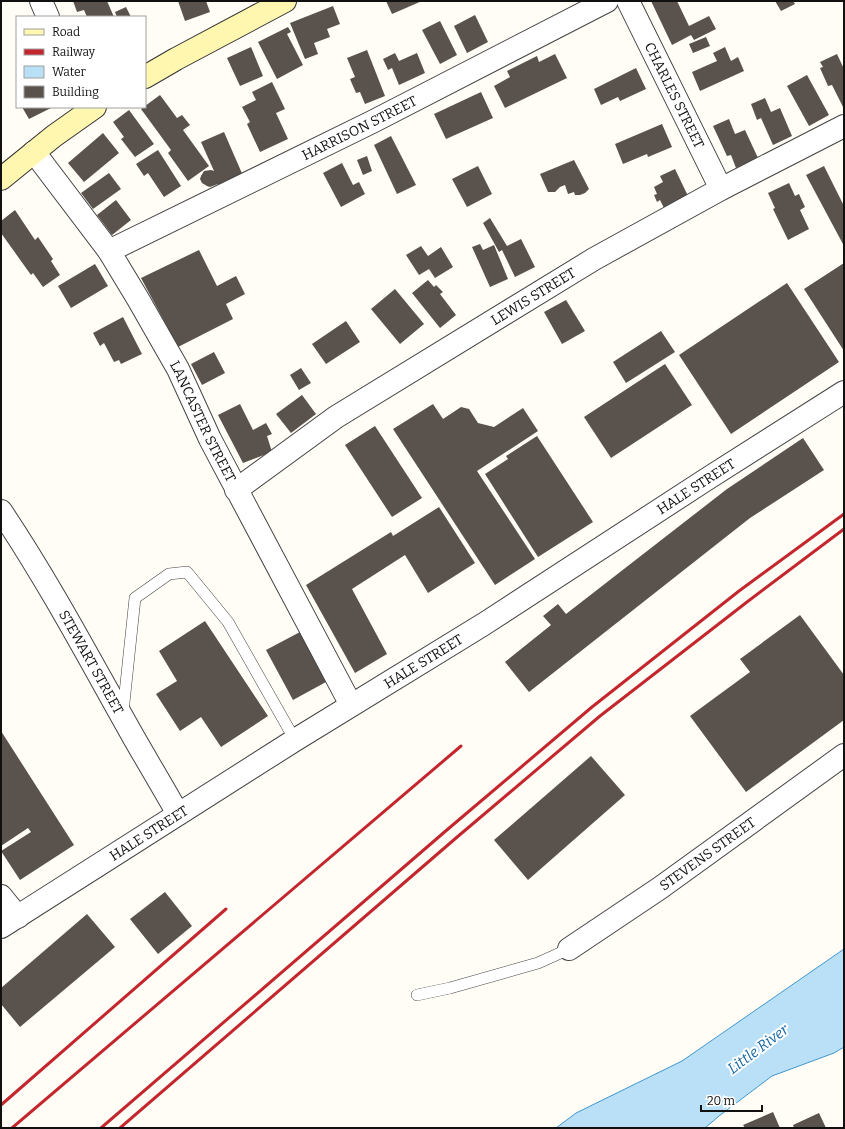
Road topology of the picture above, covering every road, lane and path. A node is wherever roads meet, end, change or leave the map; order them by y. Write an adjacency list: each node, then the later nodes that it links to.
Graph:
1 (41, 1): 5 (street)
2 (285, 1): 6 (main road)
3 (607, 1): 12 (street, HARRISON STREET)
4 (628, 1): 11 (street, CHARLES STREET)
5 (48, 16)
6 (146, 77)
7 (89, 109): 9 (main road)
8 (844, 126): 11 (street, LEWIS STREET)
9 (34, 152): 10 (main road); 12 (street, LANCASTER STREET)
10 (1, 179)
11 (721, 189): 14 (street, LEWIS STREET)
12 (109, 251): 14 (street, LANCASTER STREET)
13 (844, 392): 16 (street, HALE STREET)
14 (236, 490): 16 (street, LANCASTER STREET)
15 (1, 511): 17 (street, STEWART STREET)
16 (351, 705): 18 (street, HALE STREET)
17 (122, 717): 18 (lane); 20 (street, STEWART STREET)
18 (295, 740): 20 (street, HALE STREET)
19 (844, 755): 23 (street, STEVENS STREET)
20 (178, 814): 22 (street, HALE STREET)
21 (1, 896): 22 (street)
22 (9, 922)
23 (569, 949): 24 (lane)
24 (417, 995)

